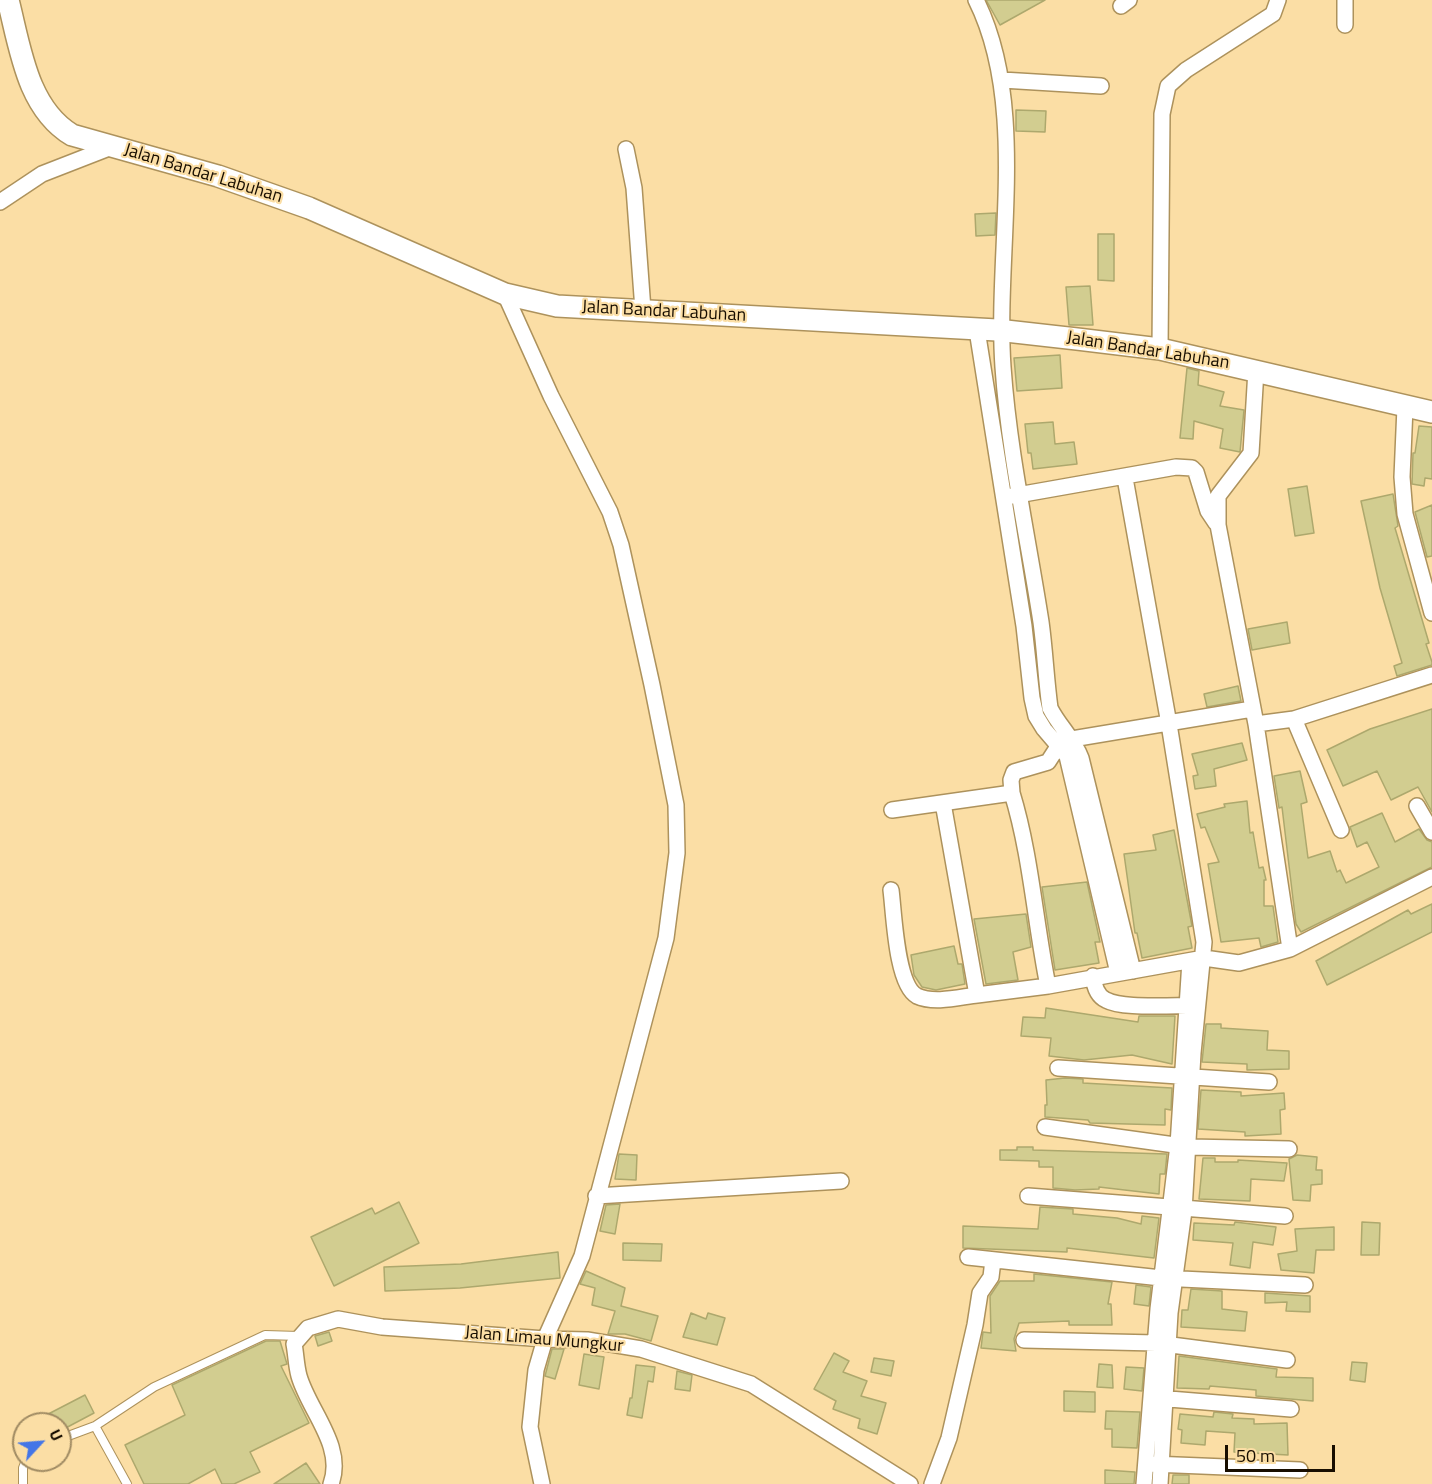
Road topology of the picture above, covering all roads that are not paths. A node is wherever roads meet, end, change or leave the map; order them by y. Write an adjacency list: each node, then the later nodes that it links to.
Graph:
1 (8, 0): 10 (main road, Jalan Bandar Labuhan)
2 (976, 0): 8 (street)
3 (1120, 0): 4 (street)
4 (1129, 0)
5 (1278, 0): 17 (street)
6 (1345, 0): 7 (street)
7 (1345, 25)
8 (1002, 80): 9 (street); 16 (street)
9 (1101, 86)
10 (114, 146): 12 (street); 13 (main road, Jalan Bandar Labuhan)
11 (626, 149): 14 (street)
12 (0, 202)
13 (505, 294): 14 (main road, Jalan Bandar Labuhan); 56 (street)
14 (643, 310): 15 (main road, Jalan Bandar Labuhan)
15 (977, 330): 16 (main road, Jalan Bandar Labuhan); 21 (street)
16 (1003, 331): 17 (main road, Jalan Bandar Labuhan); 20 (street)
17 (1160, 350): 18 (main road, Jalan Bandar Labuhan)
18 (1256, 370): 19 (main road, Jalan Bandar Labuhan); 26 (street)
19 (1405, 407): 22 (main road, Jalan Bandar Labuhan); 27 (street)
20 (1009, 410): 21 (street); 24 (street)
21 (991, 412): 25 (street)
22 (1432, 412)
23 (1125, 478): 24 (street); 26 (street); 31 (street)
24 (1020, 495): 25 (street); 33 (street)
25 (1002, 498): 33 (street)
26 (1218, 525): 29 (street)
27 (1432, 613)
28 (1432, 675): 30 (street)
29 (1252, 709): 31 (street); 32 (street)
30 (1294, 719): 32 (street); 38 (street)
31 (1169, 724): 33 (street); 43 (street)
32 (1256, 724): 42 (street)
33 (1066, 742): 34 (street); 44 (street)
34 (1012, 793): 35 (street); 46 (street)
35 (943, 803): 37 (street); 47 (street)
36 (1417, 806): 39 (street)
37 (892, 810)
38 (1341, 830)
39 (1432, 832)
40 (1432, 877): 42 (street)
41 (891, 890): 47 (street)
42 (1290, 949): 43 (street)
43 (1197, 959): 44 (street); 48 (street); 50 (street)
44 (1126, 972): 45 (street)
45 (1093, 976): 46 (street); 48 (street)
46 (1048, 986): 47 (street)
47 (977, 995)
48 (1187, 1006): 50 (street)
49 (1058, 1068): 50 (street)
50 (1187, 1076): 51 (street); 53 (street)
51 (1269, 1082)
52 (1045, 1127): 53 (street)
53 (1183, 1146): 54 (street); 58 (street)
54 (1289, 1149)
55 (841, 1182): 56 (street)
56 (596, 1196): 65 (street)
57 (1028, 1196): 58 (street)
58 (1177, 1210): 59 (street); 62 (street)
59 (1285, 1216)
60 (968, 1257): 61 (street)
61 (993, 1260): 62 (street); 80 (street)
62 (1168, 1278): 63 (street); 67 (street)
63 (1305, 1285)
64 (299, 1336): 65 (street, Jalan Limau Mungkur); 71 (lane); 76 (street)
65 (545, 1339): 78 (street); 79 (street, Jalan Limau Mungkur)
66 (1024, 1340): 67 (street)
67 (1162, 1345): 68 (street); 69 (street)
68 (1287, 1360)
69 (1158, 1398): 70 (street); 73 (street); 74 (street)
70 (1291, 1409)
71 (95, 1426): 72 (lane); 77 (lane)
72 (72, 1435)
73 (1146, 1464): 74 (street); 81 (street)
74 (1162, 1466): 75 (street); 82 (street)
75 (1300, 1470)
76 (332, 1480)
77 (128, 1484)
78 (542, 1484)
79 (910, 1484)
80 (932, 1484)
81 (1144, 1484)
82 (1160, 1484)

